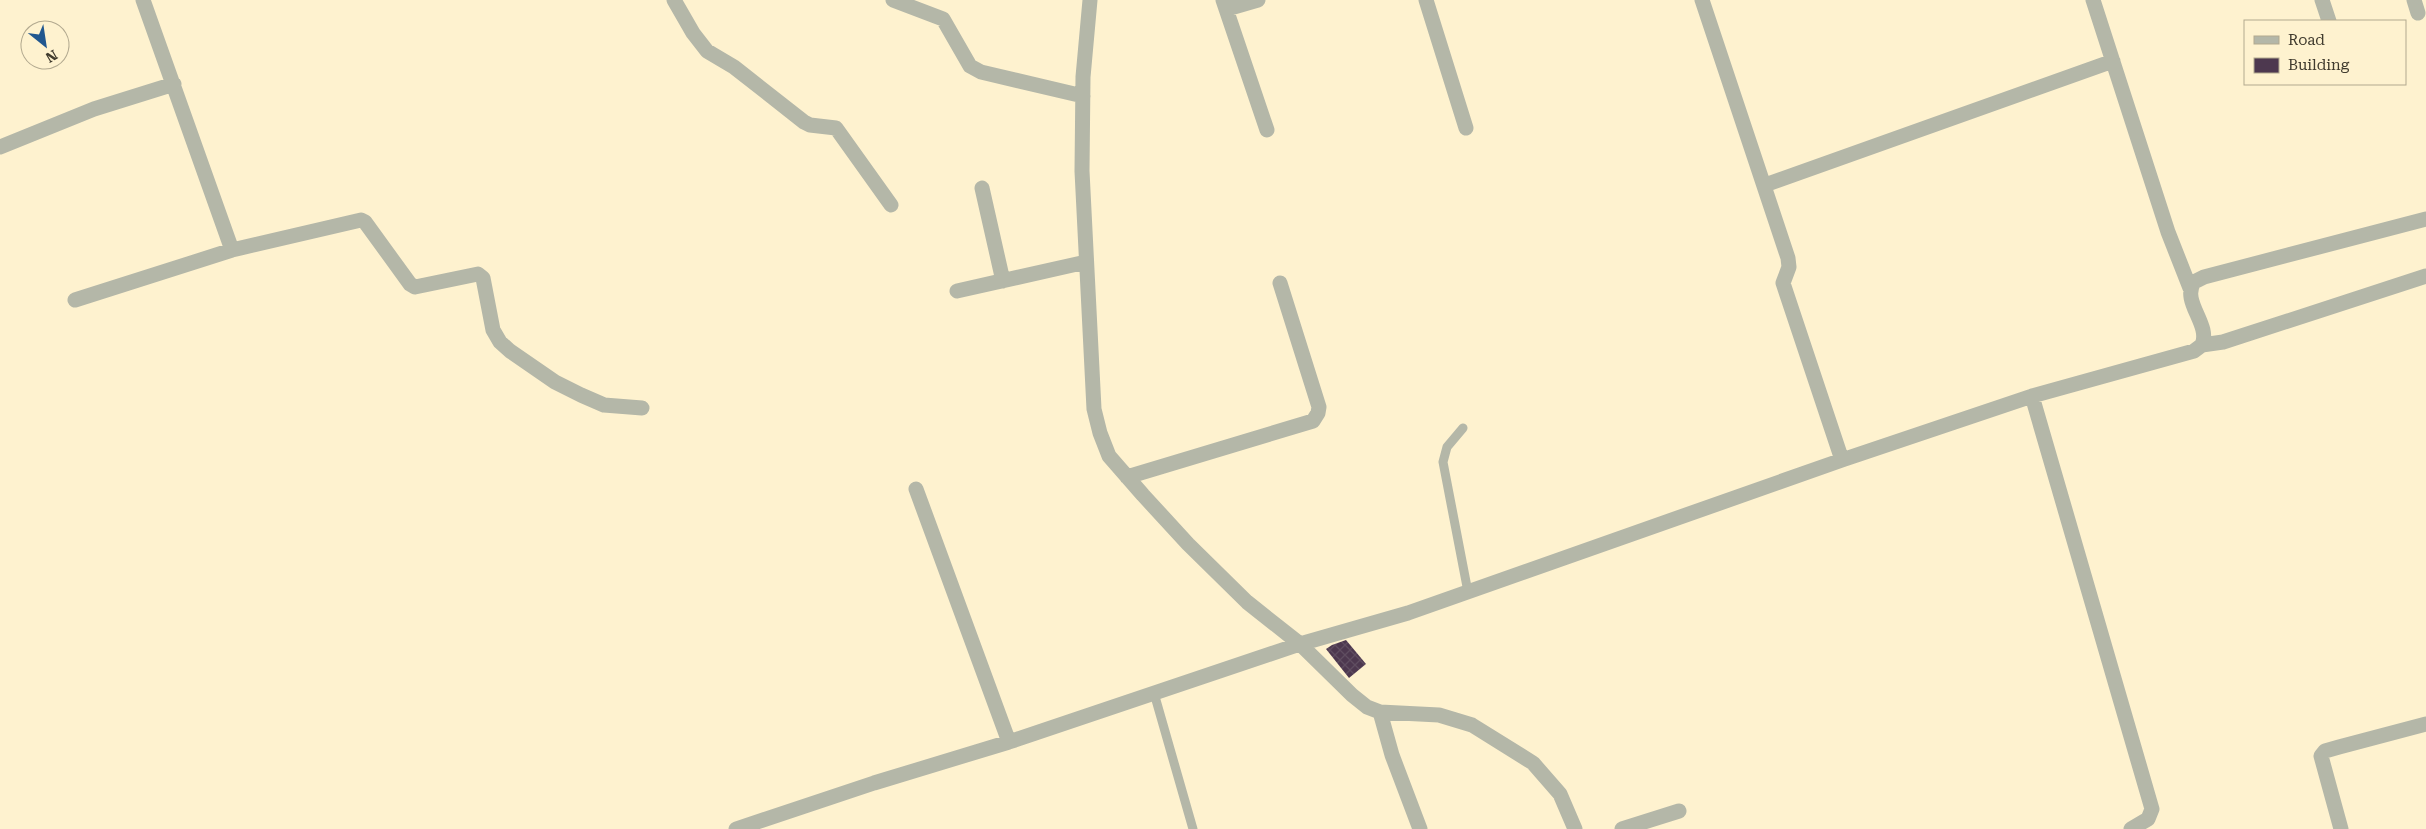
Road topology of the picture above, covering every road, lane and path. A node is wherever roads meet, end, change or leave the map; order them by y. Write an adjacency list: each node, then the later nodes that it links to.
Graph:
1 (143, 0): 13 (street)
2 (674, 0): 20 (street)
3 (892, 0): 14 (street)
4 (1092, 0): 14 (street)
5 (1258, 0): 10 (street)
6 (1426, 0): 15 (street)
7 (1702, 0): 18 (street)
8 (2093, 0): 12 (street)
9 (2322, 0): 11 (street)
10 (1225, 4): 16 (street)
11 (2330, 20)
12 (2113, 61): 18 (street); 27 (street)
13 (174, 84): 17 (street); 22 (street)
14 (1083, 96): 23 (street)
15 (1466, 128)
16 (1267, 130)
17 (0, 147)
18 (1764, 184): 34 (street)
19 (982, 188): 25 (street)
20 (891, 205)
21 (2426, 220): 27 (street)
22 (232, 250): 29 (street); 32 (street)
23 (1086, 262): 25 (street); 35 (street)
24 (2426, 276): 30 (street)
25 (1003, 281): 28 (street)
26 (1280, 283): 35 (street)
27 (2190, 288): 30 (street)
28 (957, 291)
29 (75, 300)
30 (2202, 345): 31 (street)
31 (2032, 396): 34 (street); 49 (street)
32 (642, 408)
33 (1463, 428): 37 (lane)
34 (1842, 460): 37 (street)
35 (1127, 477): 38 (street)
36 (916, 489): 42 (street)
37 (1468, 592): 38 (street)
38 (1300, 644): 39 (street); 40 (street)
39 (1154, 693): 42 (street); 45 (lane)
40 (1380, 712): 46 (street); 47 (street)
41 (2426, 724): 50 (street)
42 (1009, 742): 44 (street)
43 (1679, 811): 48 (street)
44 (736, 829)
45 (1193, 829)
46 (1420, 829)
47 (1575, 829)
48 (1622, 829)
49 (2131, 829)
50 (2340, 829)

